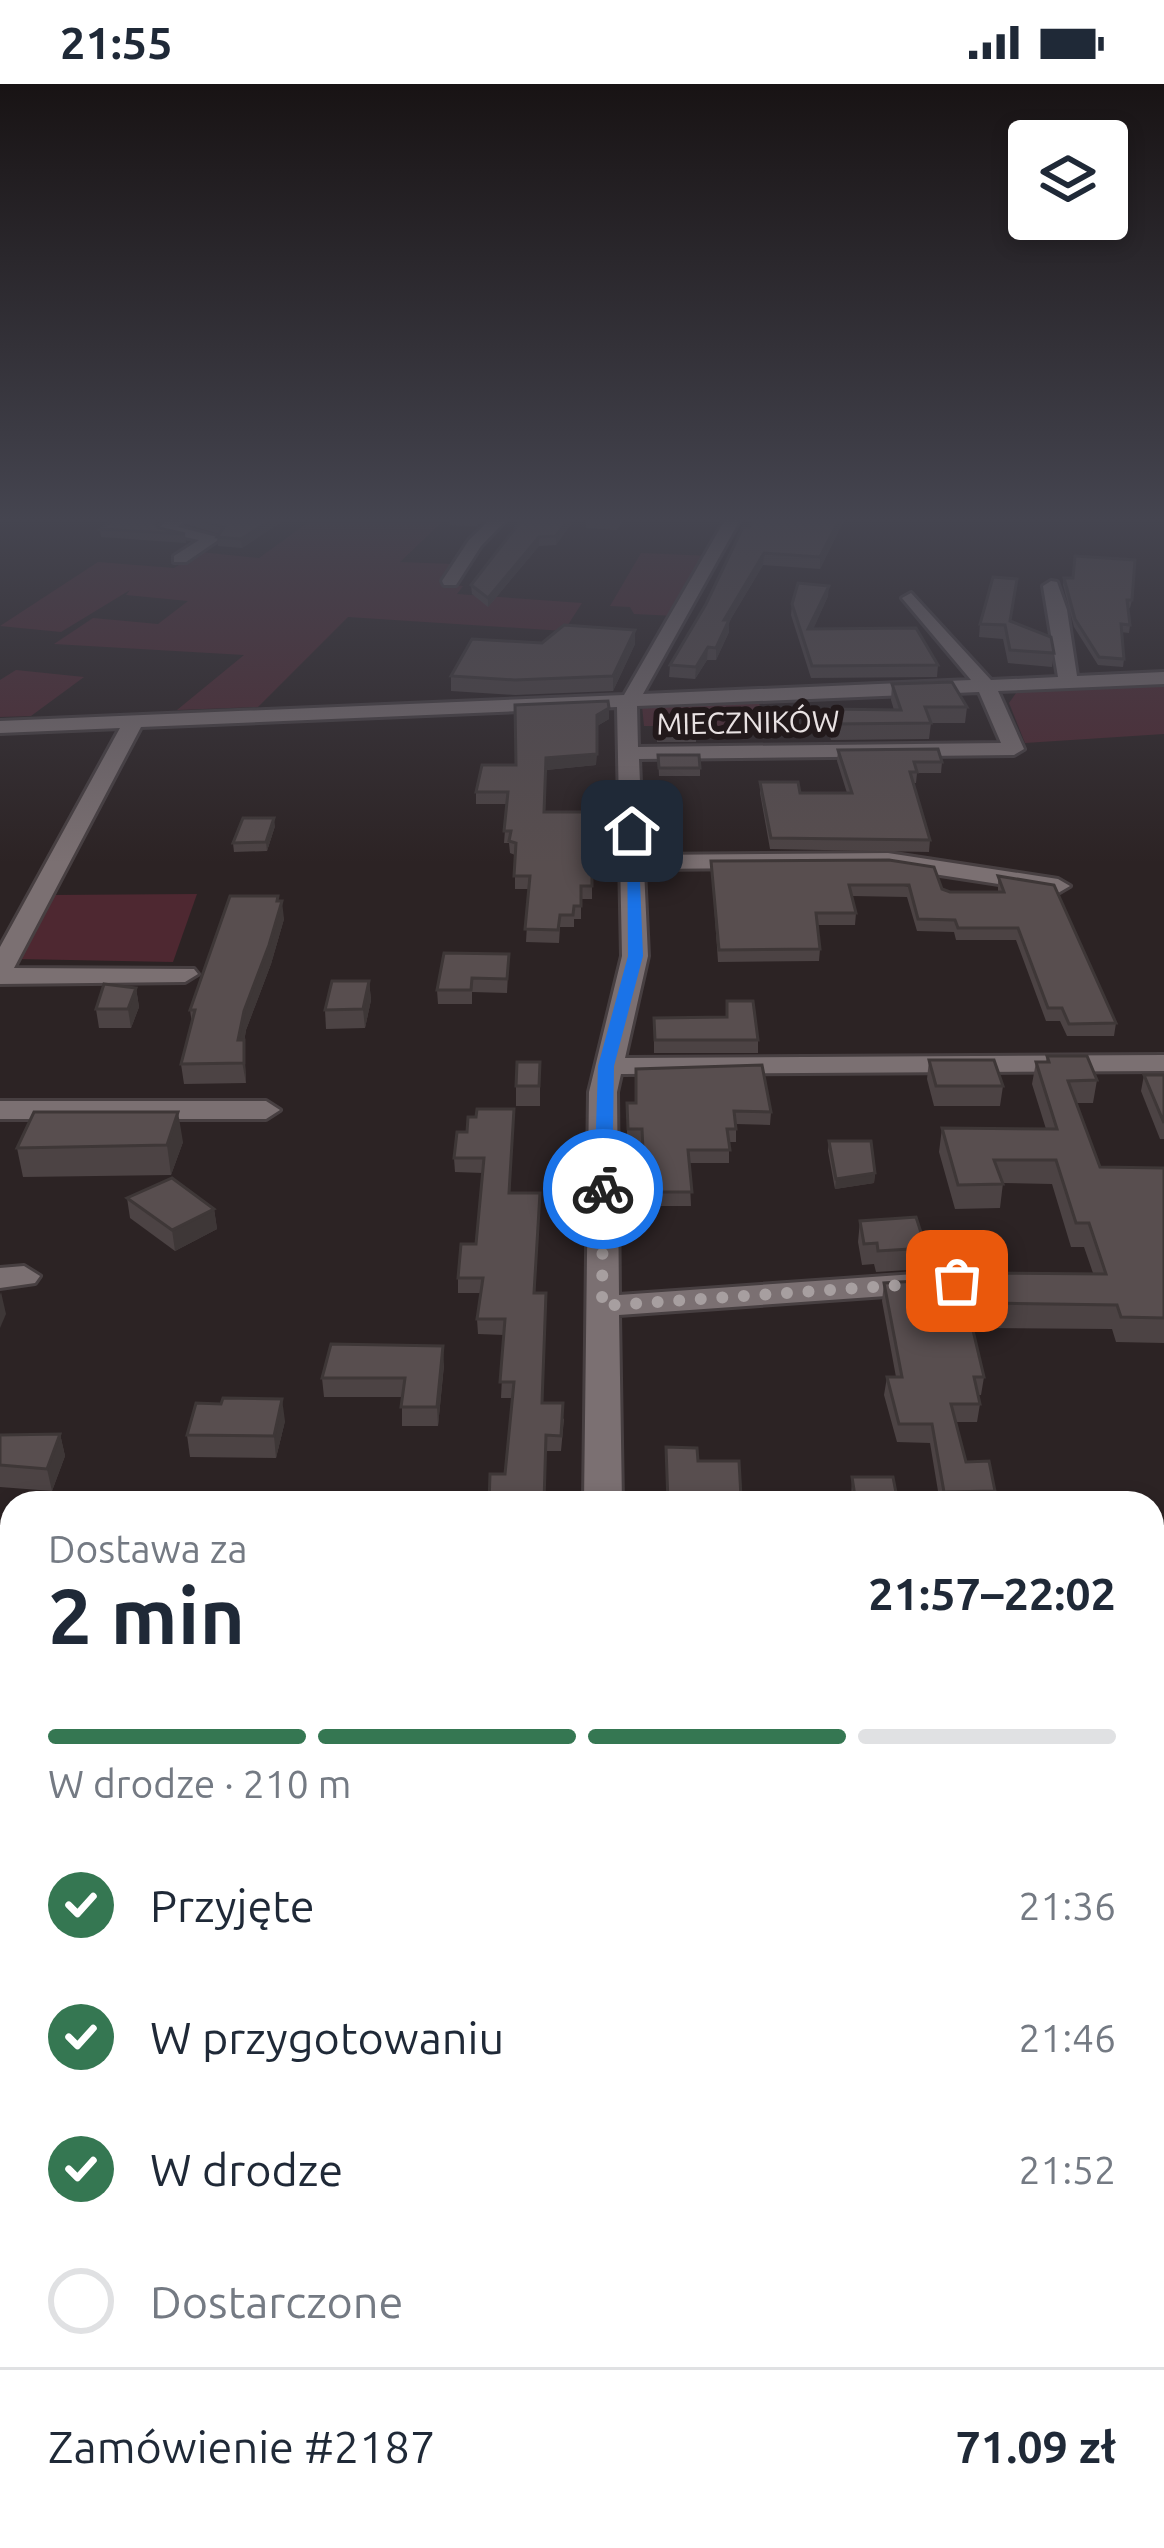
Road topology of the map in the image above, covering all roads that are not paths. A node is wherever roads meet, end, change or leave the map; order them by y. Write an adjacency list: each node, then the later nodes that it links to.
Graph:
1 (667, 633): 7 (street)
2 (941, 633): 6 (street)
3 (1061, 633): 5 (street)
4 (1164, 678): 5 (street)
5 (1070, 682): 6 (street)
6 (986, 686): 7 (street); 10 (street, MIECZNIKÓW)
7 (628, 700): 8 (street); 10 (street)
8 (134, 721): 9 (street); 13 (street)
9 (0, 727)
10 (628, 753): 11 (street)
11 (633, 862): 12 (street); 16 (street)
12 (1058, 886)
13 (0, 973): 14 (street)
14 (185, 974)
15 (1164, 1063): 16 (street)
16 (606, 1066): 20 (street)
17 (0, 1110): 18 (street)
18 (266, 1110)
19 (957, 1281): 20 (street)
20 (602, 1306): 21 (street)
21 (603, 1491)

